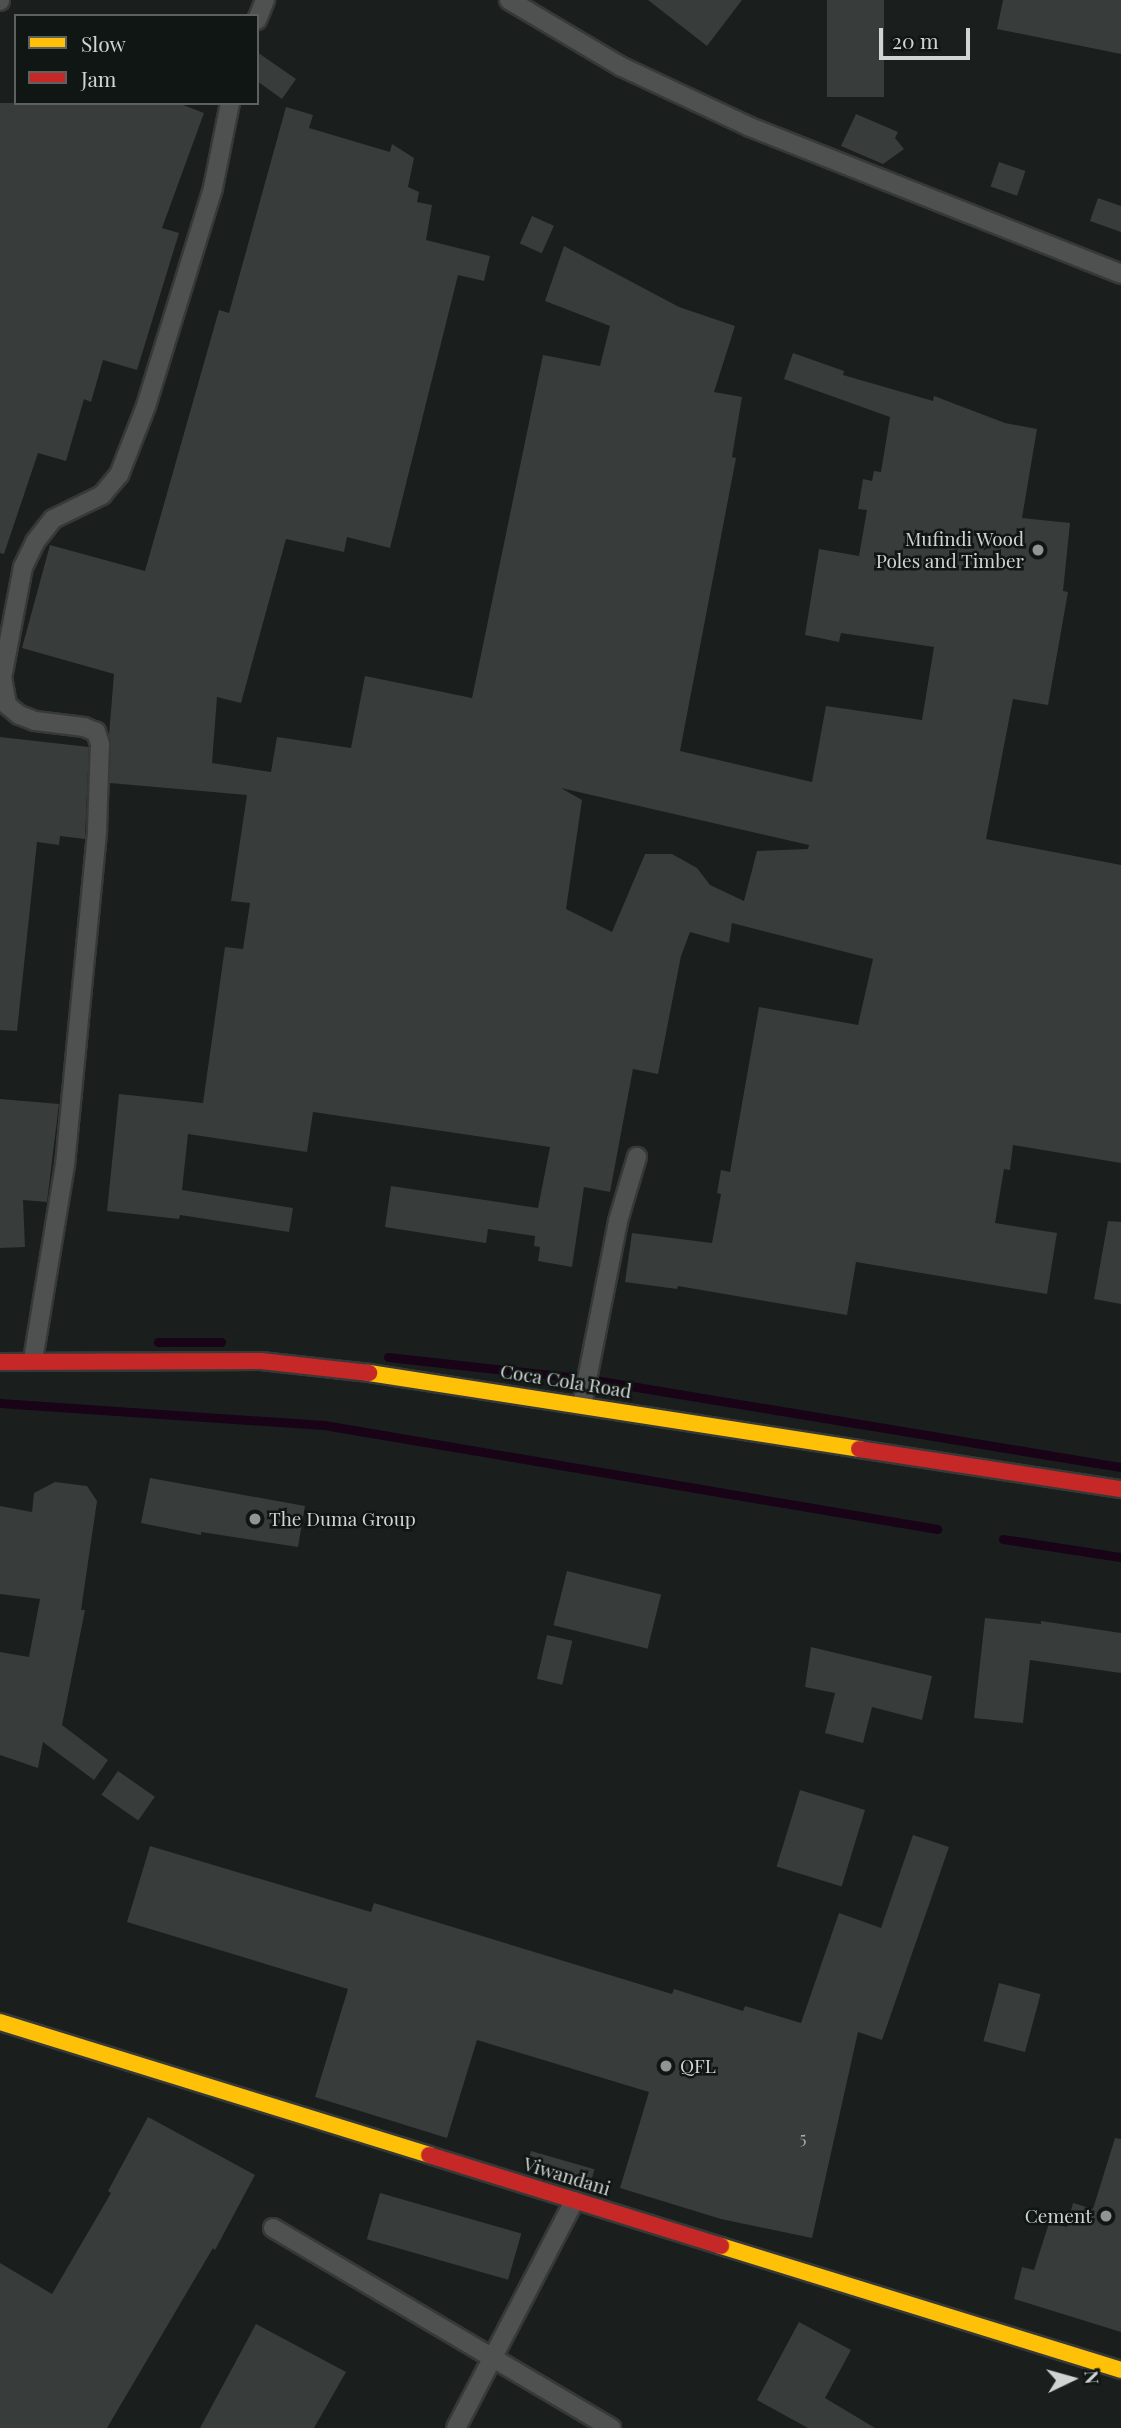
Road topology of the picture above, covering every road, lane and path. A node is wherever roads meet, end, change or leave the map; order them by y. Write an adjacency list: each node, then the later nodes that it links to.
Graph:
1 (509, 0): 3 (lane)
2 (230, 105): 5 (lane)
3 (1121, 275)
4 (637, 1157): 7 (lane)
5 (33, 1360): 6 (street, Coca Cola Road); 7 (street, Coca Cola Road)
6 (0, 1362)
7 (582, 1405): 8 (street, Coca Cola Road)
8 (1121, 1489)
9 (0, 2022): 10 (street, Viwandani)
10 (574, 2201): 12 (lane); 13 (street, Viwandani)
11 (273, 2228): 12 (lane)
12 (492, 2359): 14 (lane); 15 (lane)
13 (1121, 2370)
14 (456, 2428)
15 (611, 2428)

